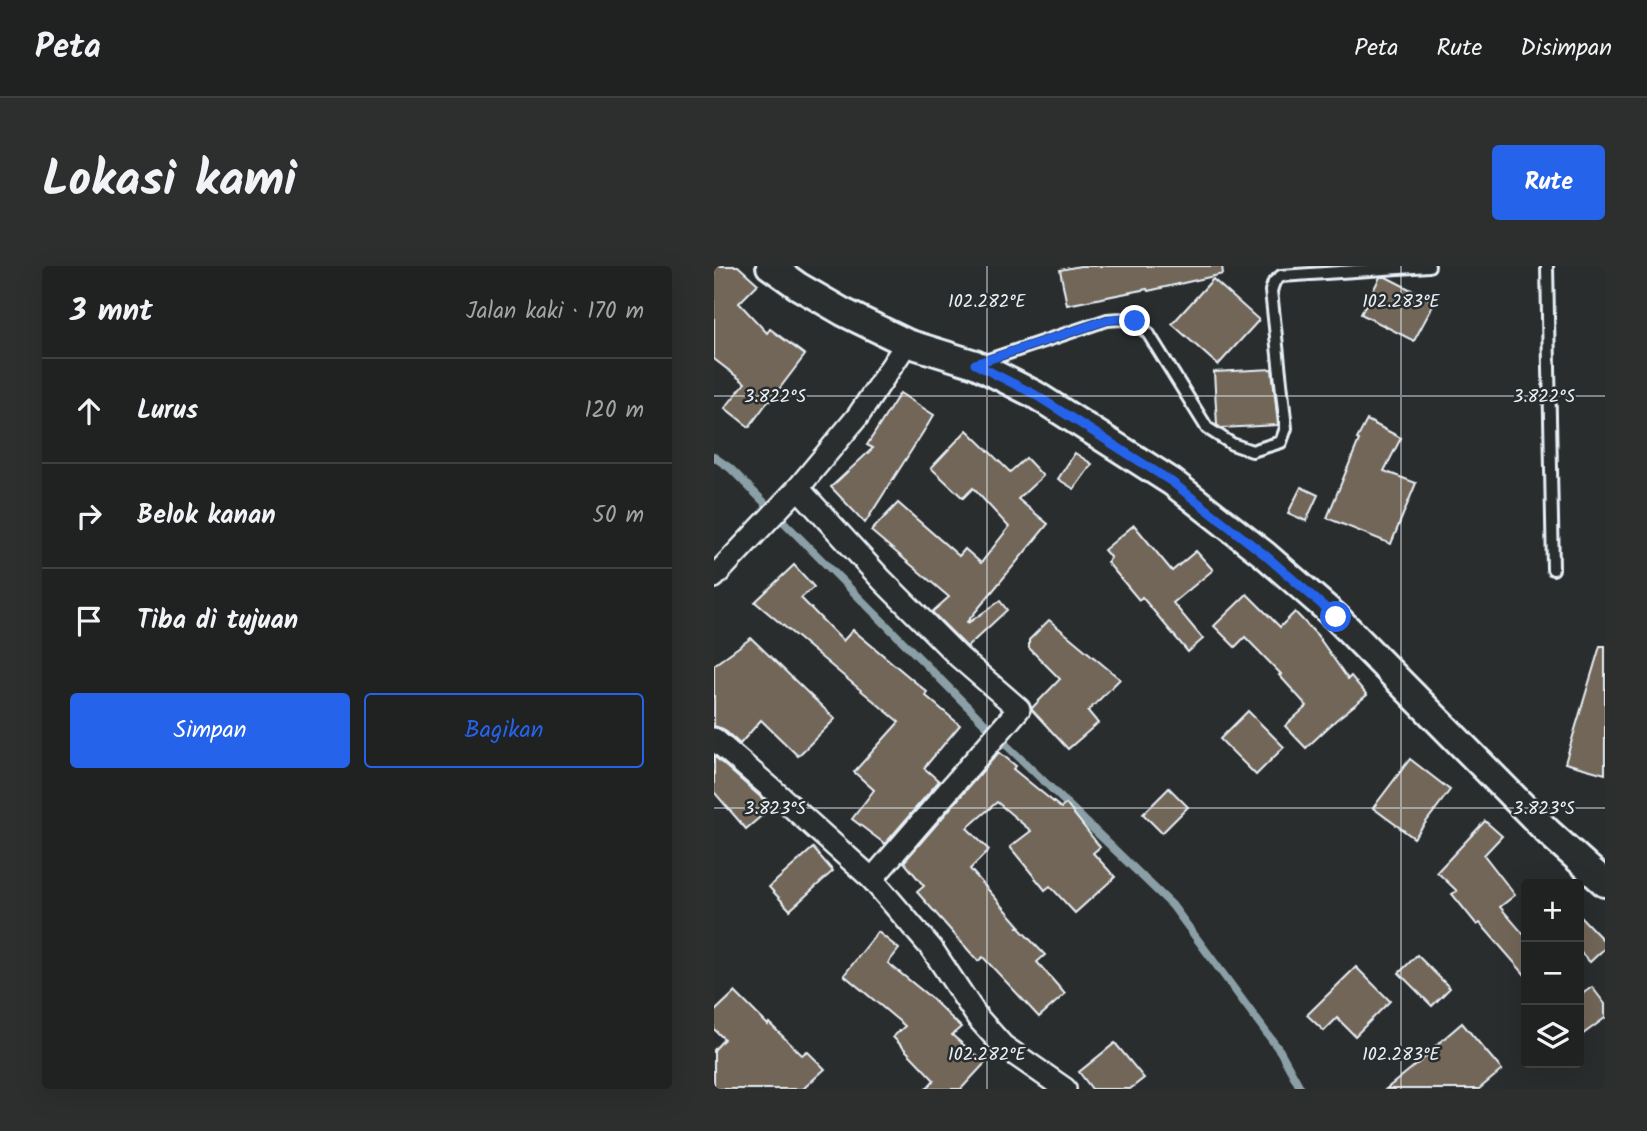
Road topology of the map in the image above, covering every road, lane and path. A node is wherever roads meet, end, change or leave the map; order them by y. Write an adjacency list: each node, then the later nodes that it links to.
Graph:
1 (770, 266): 4 (street)
2 (1429, 266): 5 (lane)
3 (1547, 266): 7 (lane)
4 (907, 342): 5 (street); 6 (street)
5 (975, 364): 11 (street)
6 (794, 492): 8 (street); 10 (street)
7 (1553, 569)
8 (714, 577)
9 (714, 739): 10 (street)
10 (872, 879): 12 (street)
11 (1605, 883)
12 (1055, 1087)

